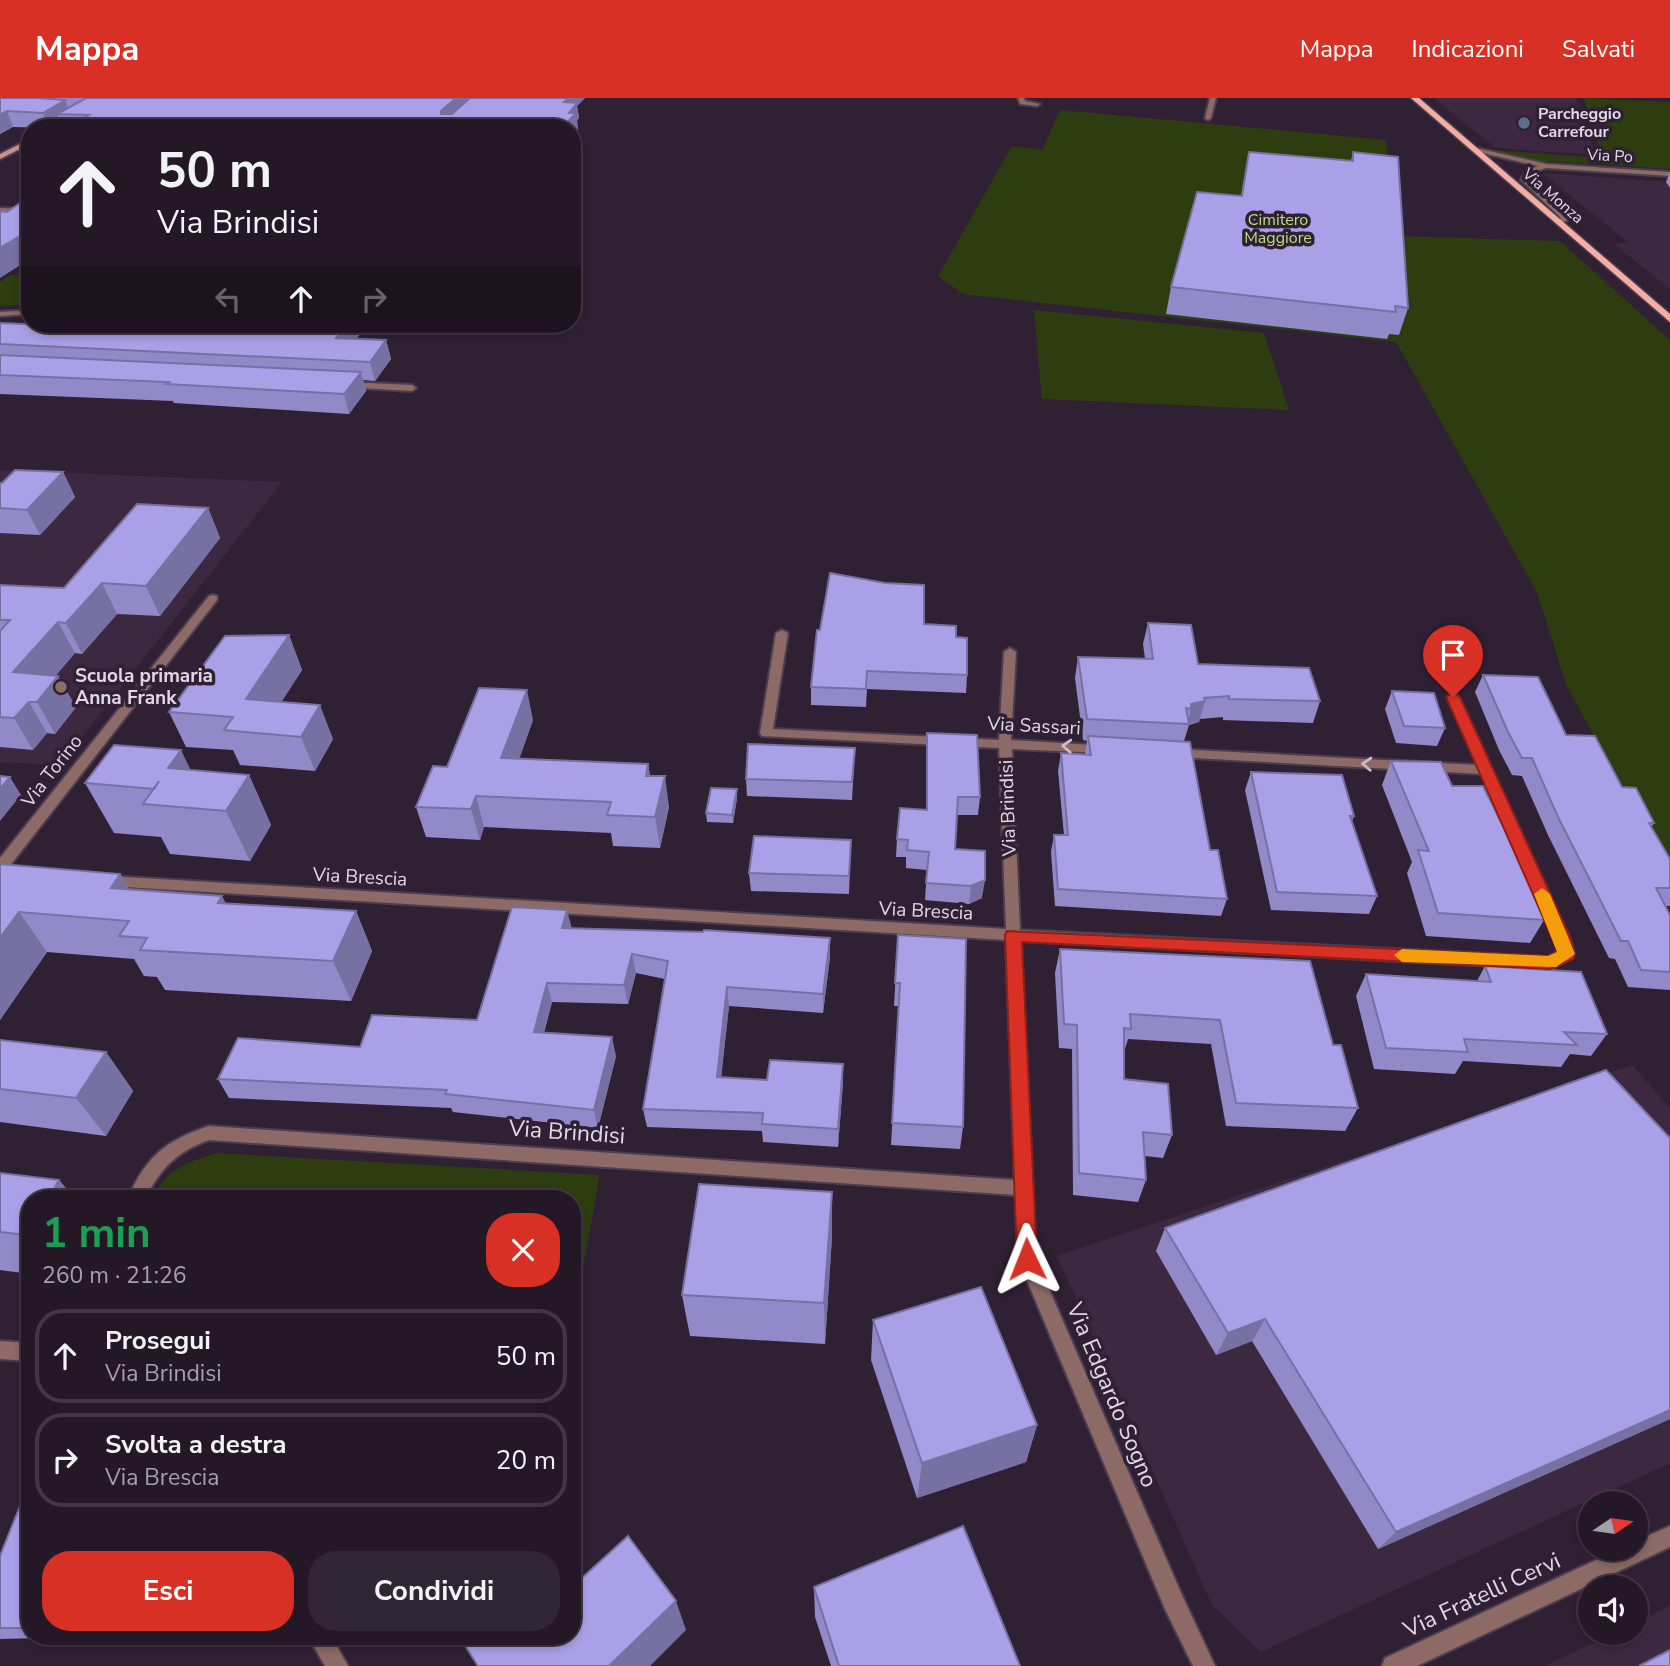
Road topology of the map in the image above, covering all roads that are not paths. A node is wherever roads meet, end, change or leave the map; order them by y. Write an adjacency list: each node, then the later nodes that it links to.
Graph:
1 (1213, 98): 9 (street)
2 (1415, 98): 12 (main road, Via Monza)
3 (109, 99): 4 (street); 8 (street)
4 (119, 100)
5 (1021, 100): 6 (street)
6 (1037, 104)
7 (63, 110): 8 (street)
8 (86, 111): 10 (street)
9 (1208, 118)
10 (71, 119)
11 (21, 146): 13 (street)
12 (1476, 150): 14 (street, Via Po); 18 (main road, Via Monza)
13 (0, 157)
14 (1548, 166): 15 (street, Via Po); 18 (street)
15 (1670, 174)
16 (0, 210): 17 (street)
17 (21, 211)
18 (1559, 222): 21 (main road, Via Monza)
19 (21, 313): 20 (street)
20 (0, 314)
21 (1670, 319)
22 (329, 384): 23 (street)
23 (412, 388)
24 (213, 598): 32 (street, Via Torino)
25 (782, 633): 28 (street, Via Sassari)
26 (1010, 652): 28 (street, Via Brindisi)
27 (1453, 697): 31 (street, Via Brescia)
28 (1005, 743): 29 (street, Via Sassari, one-way to 28); 34 (street, Via Brindisi)
29 (1115, 749)
30 (1156, 752): 31 (street, one-way to 30)
31 (1484, 770): 34 (street, Via Brescia)
32 (0, 868)
33 (97, 880): 34 (street, Via Brescia)
34 (1013, 935): 35 (street, Via Brindisi)
35 (1017, 1006): 36 (street, Via Edgardo Sogno)
36 (1025, 1188): 37 (street, Via Brindisi); 43 (street, Via Edgardo Sogno)
37 (140, 1190)
38 (0, 1350): 39 (street)
39 (21, 1351)
40 (1670, 1536): 44 (street, Via Fratelli Cervi)
41 (324, 1645): 42 (street)
42 (337, 1666)
43 (1204, 1666)
44 (1393, 1666)

